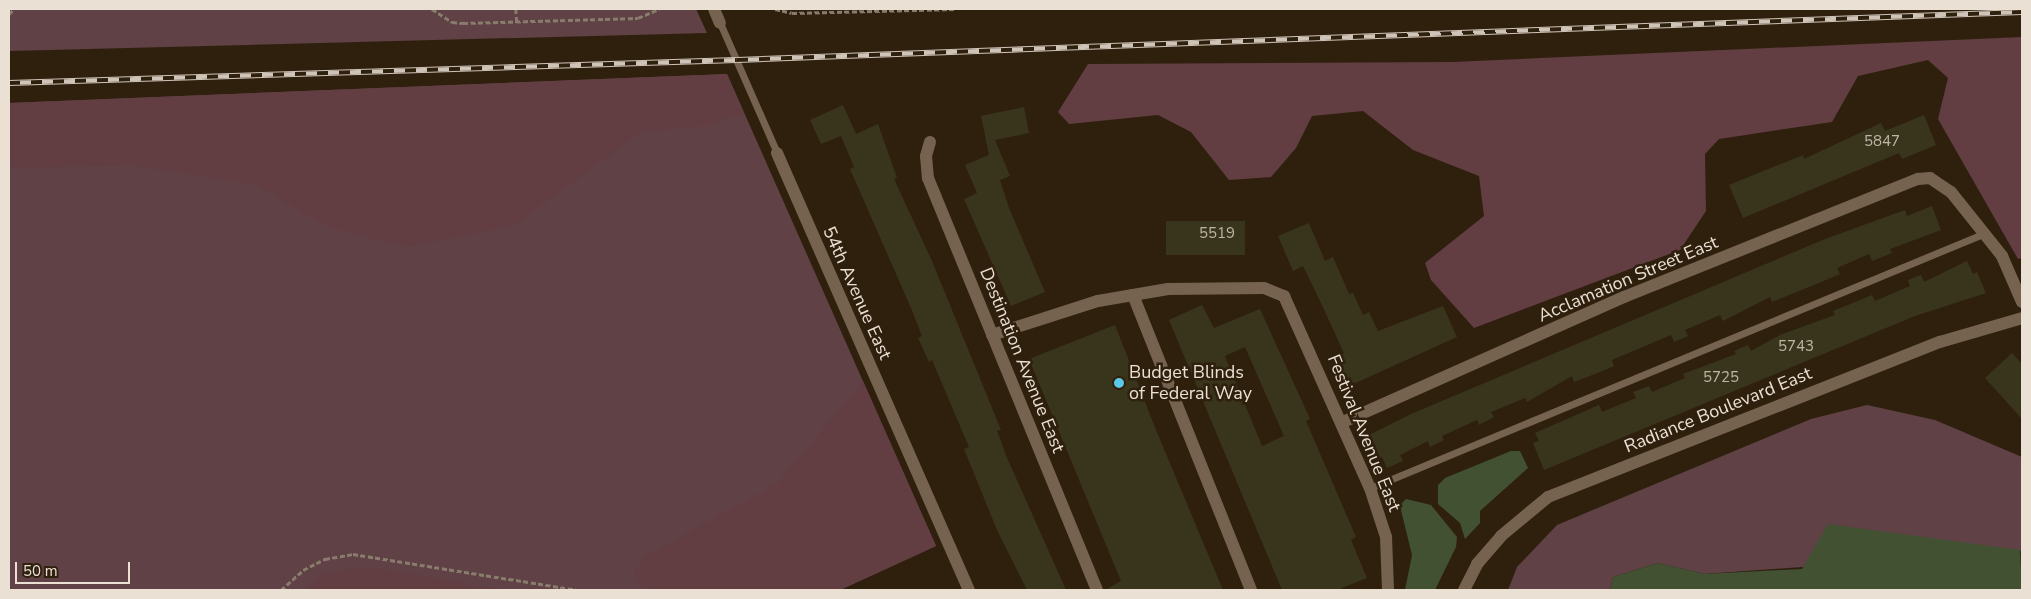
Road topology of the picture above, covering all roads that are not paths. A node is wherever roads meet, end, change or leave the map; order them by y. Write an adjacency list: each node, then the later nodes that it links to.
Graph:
1 (714, 9): 2 (street, 54th Avenue East)
2 (720, 23): 4 (lane, 54th Avenue East)
3 (930, 142): 9 (street, Destination Avenue East)
4 (777, 153): 12 (street, 54th Avenue East)
5 (1985, 233): 7 (street); 10 (street, Acclamation Street East); 11 (lane)
6 (1132, 295): 9 (street); 10 (street, Festival Avenue East); 14 (street)
7 (2022, 302)
8 (2022, 318): 16 (street, Radiance Boulevard East)
9 (992, 335): 13 (street, Destination Avenue East)
10 (1344, 422): 11 (street, Festival Avenue East)
11 (1370, 488): 15 (street, Festival Avenue East)
12 (969, 590)
13 (1096, 590)
14 (1251, 590)
15 (1388, 590)
16 (1464, 590)

